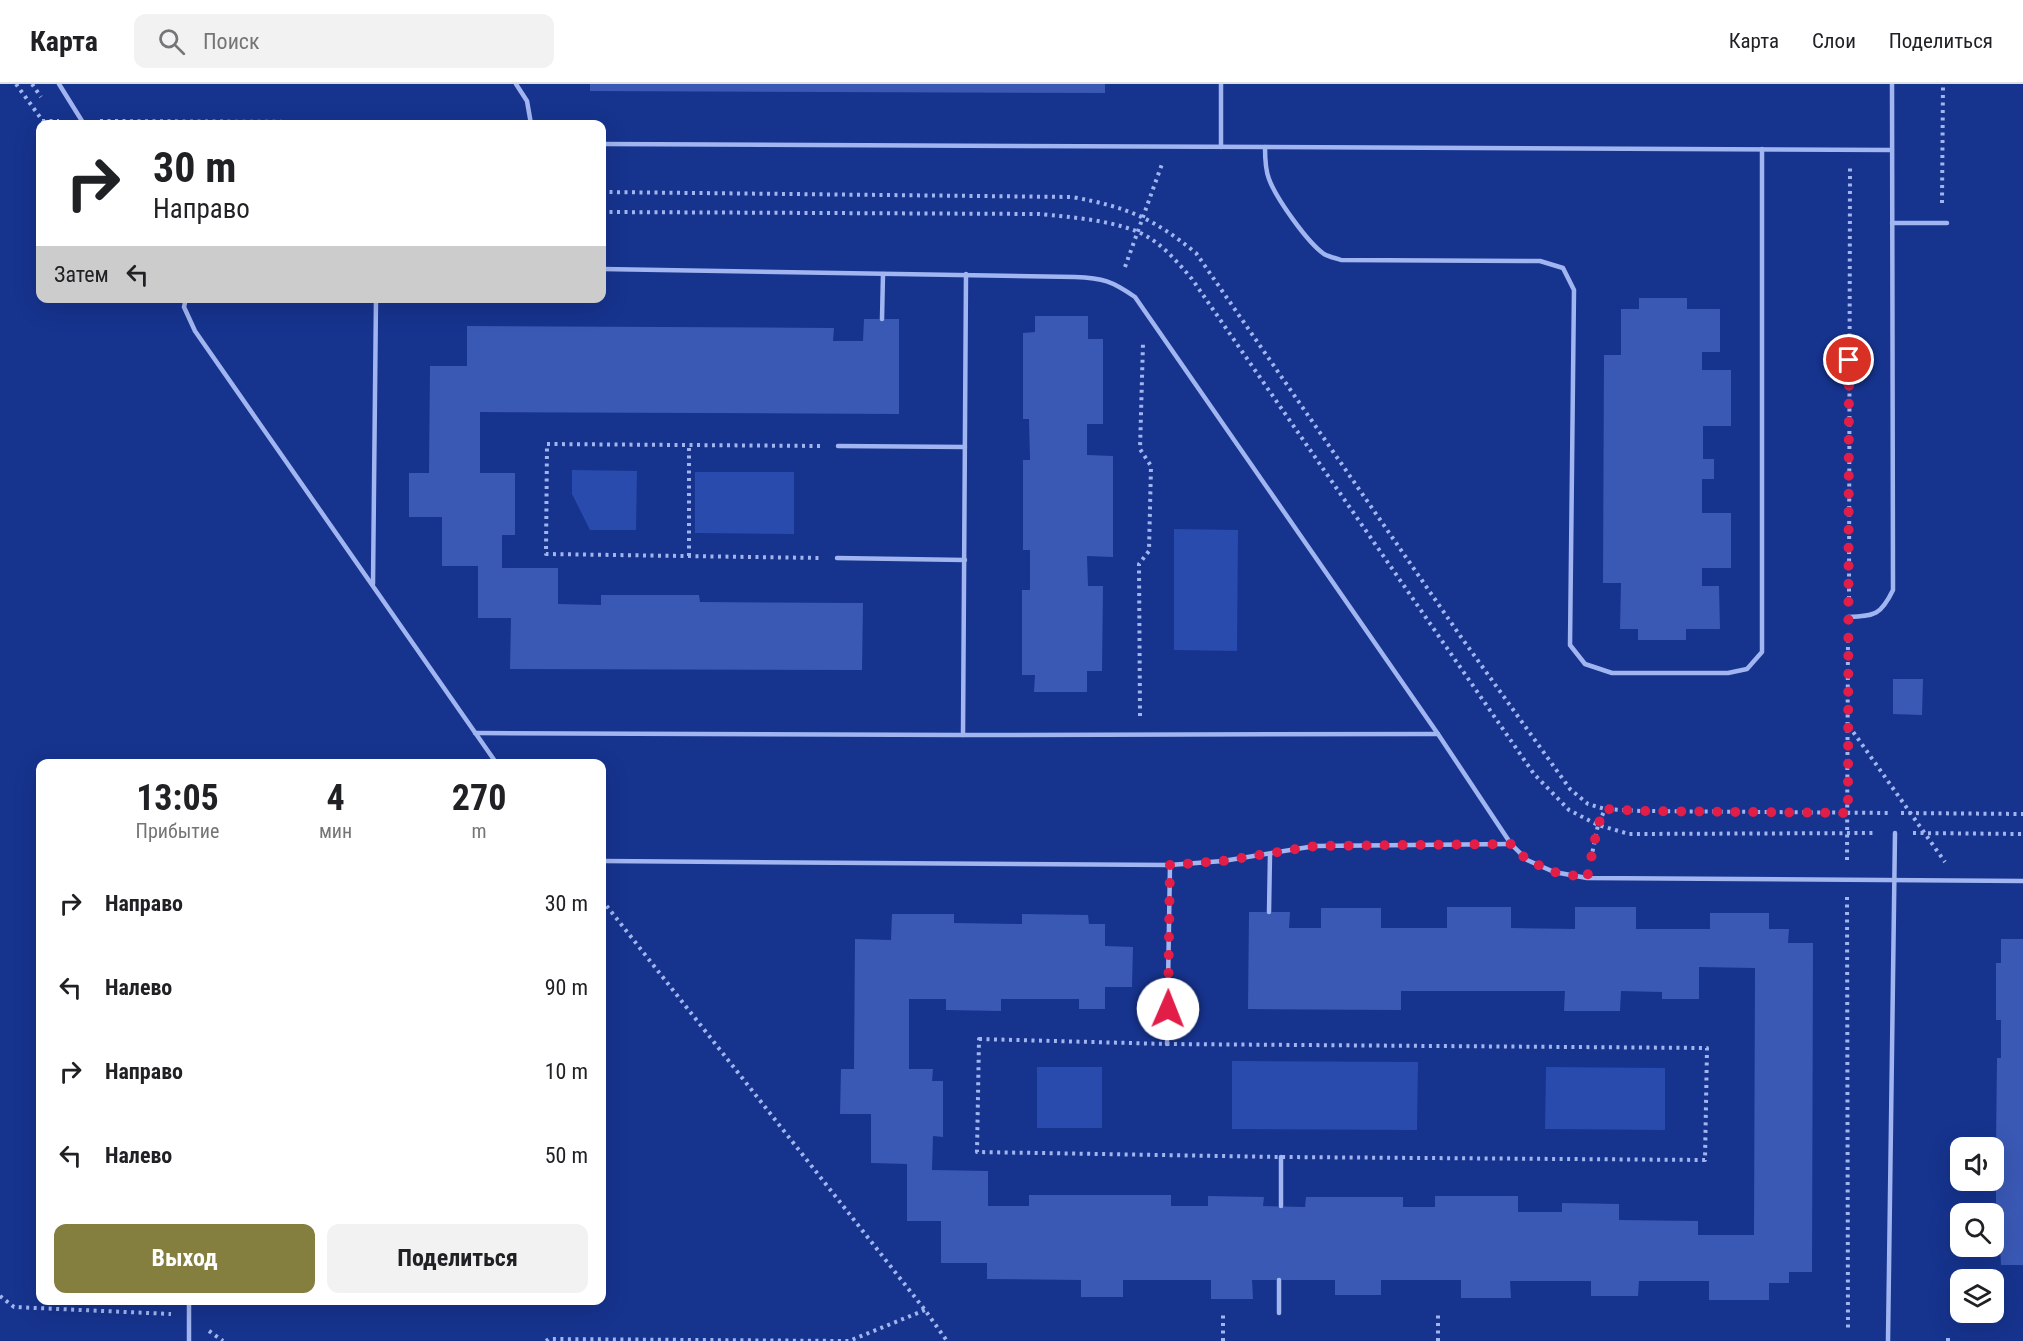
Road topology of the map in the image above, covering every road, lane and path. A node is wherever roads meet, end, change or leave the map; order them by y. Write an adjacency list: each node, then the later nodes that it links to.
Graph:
1 (16, 84): 7 (path)
2 (59, 84): 8 (lane)
3 (516, 84): 9 (lane)
4 (1221, 84): 12 (lane)
5 (1892, 84): 16 (lane)
6 (1943, 84): 20 (path)
7 (42, 120)
8 (81, 120)
9 (530, 120)
10 (606, 144): 11 (lane)
11 (1168, 146): 12 (lane); 19 (path)
12 (1221, 147): 13 (lane)
13 (1265, 147): 14 (lane); 14 (lane)
14 (1762, 149): 15 (lane)
15 (1850, 150): 16 (lane); 38 (path)
16 (1892, 150): 21 (lane)
17 (606, 192): 19 (path)
18 (606, 212): 22 (path)
19 (1143, 216): 22 (path); 45 (path)
20 (1944, 223): 21 (lane)
21 (1892, 224): 38 (lane)
22 (1137, 232): 26 (path); 49 (path)
23 (606, 269): 24 (lane)
24 (883, 274): 25 (lane); 30 (lane)
25 (966, 274): 26 (lane); 33 (lane)
26 (1118, 285): 29 (lane)
27 (185, 303): 37 (lane)
28 (376, 303): 37 (lane)
29 (1144, 311): 41 (path); 42 (lane)
30 (882, 319)
31 (689, 445): 32 (path); 34 (path); 34 (path)
32 (838, 446): 33 (lane)
33 (965, 447): 36 (lane)
34 (689, 556): 35 (path)
35 (837, 558): 36 (lane)
36 (964, 560): 43 (lane)
37 (373, 586): 40 (lane)
38 (1848, 617): 39 (path)
39 (1849, 726): 46 (path); 47 (path)
40 (475, 733): 43 (lane); 44 (lane)
41 (1140, 734): 42 (lane); 43 (lane)
42 (1438, 734): 54 (lane)
43 (963, 735)
44 (493, 759)
45 (1605, 809): 46 (path); 49 (path)
46 (1848, 813): 47 (path); 50 (path)
47 (1911, 813): 48 (path); 52 (path)
48 (2023, 814)
49 (1598, 825): 50 (path); 58 (path)
50 (1848, 833): 51 (path); 59 (path)
51 (1895, 833): 52 (path); 60 (lane)
52 (1925, 833): 53 (path); 61 (path)
53 (2023, 834)
54 (1511, 844): 55 (lane); 58 (lane)
55 (1270, 854): 57 (lane); 64 (lane)
56 (606, 861): 57 (lane)
57 (1170, 865): 65 (lane)
58 (1587, 878): 59 (lane)
59 (1846, 879): 60 (lane); 76 (path)
60 (1894, 879): 61 (lane); 83 (lane)
61 (1957, 880): 62 (lane)
62 (2023, 881)
63 (606, 905): 71 (path)
64 (1269, 912)
65 (1167, 1044): 66 (path); 66 (path)
66 (1281, 1157): 67 (lane)
67 (1281, 1206)
68 (1279, 1280): 73 (lane)
69 (0, 1296): 75 (path)
70 (189, 1305): 75 (lane)
71 (925, 1310): 79 (path); 80 (path)
72 (1223, 1312): 81 (path)
73 (1279, 1313)
74 (1438, 1314): 82 (path)
75 (189, 1315): 77 (lane)
76 (1848, 1332)
77 (189, 1341)
78 (546, 1341): 79 (path)
79 (808, 1341)
80 (947, 1341)
81 (1223, 1341)
82 (1438, 1341)
83 (1888, 1341)

